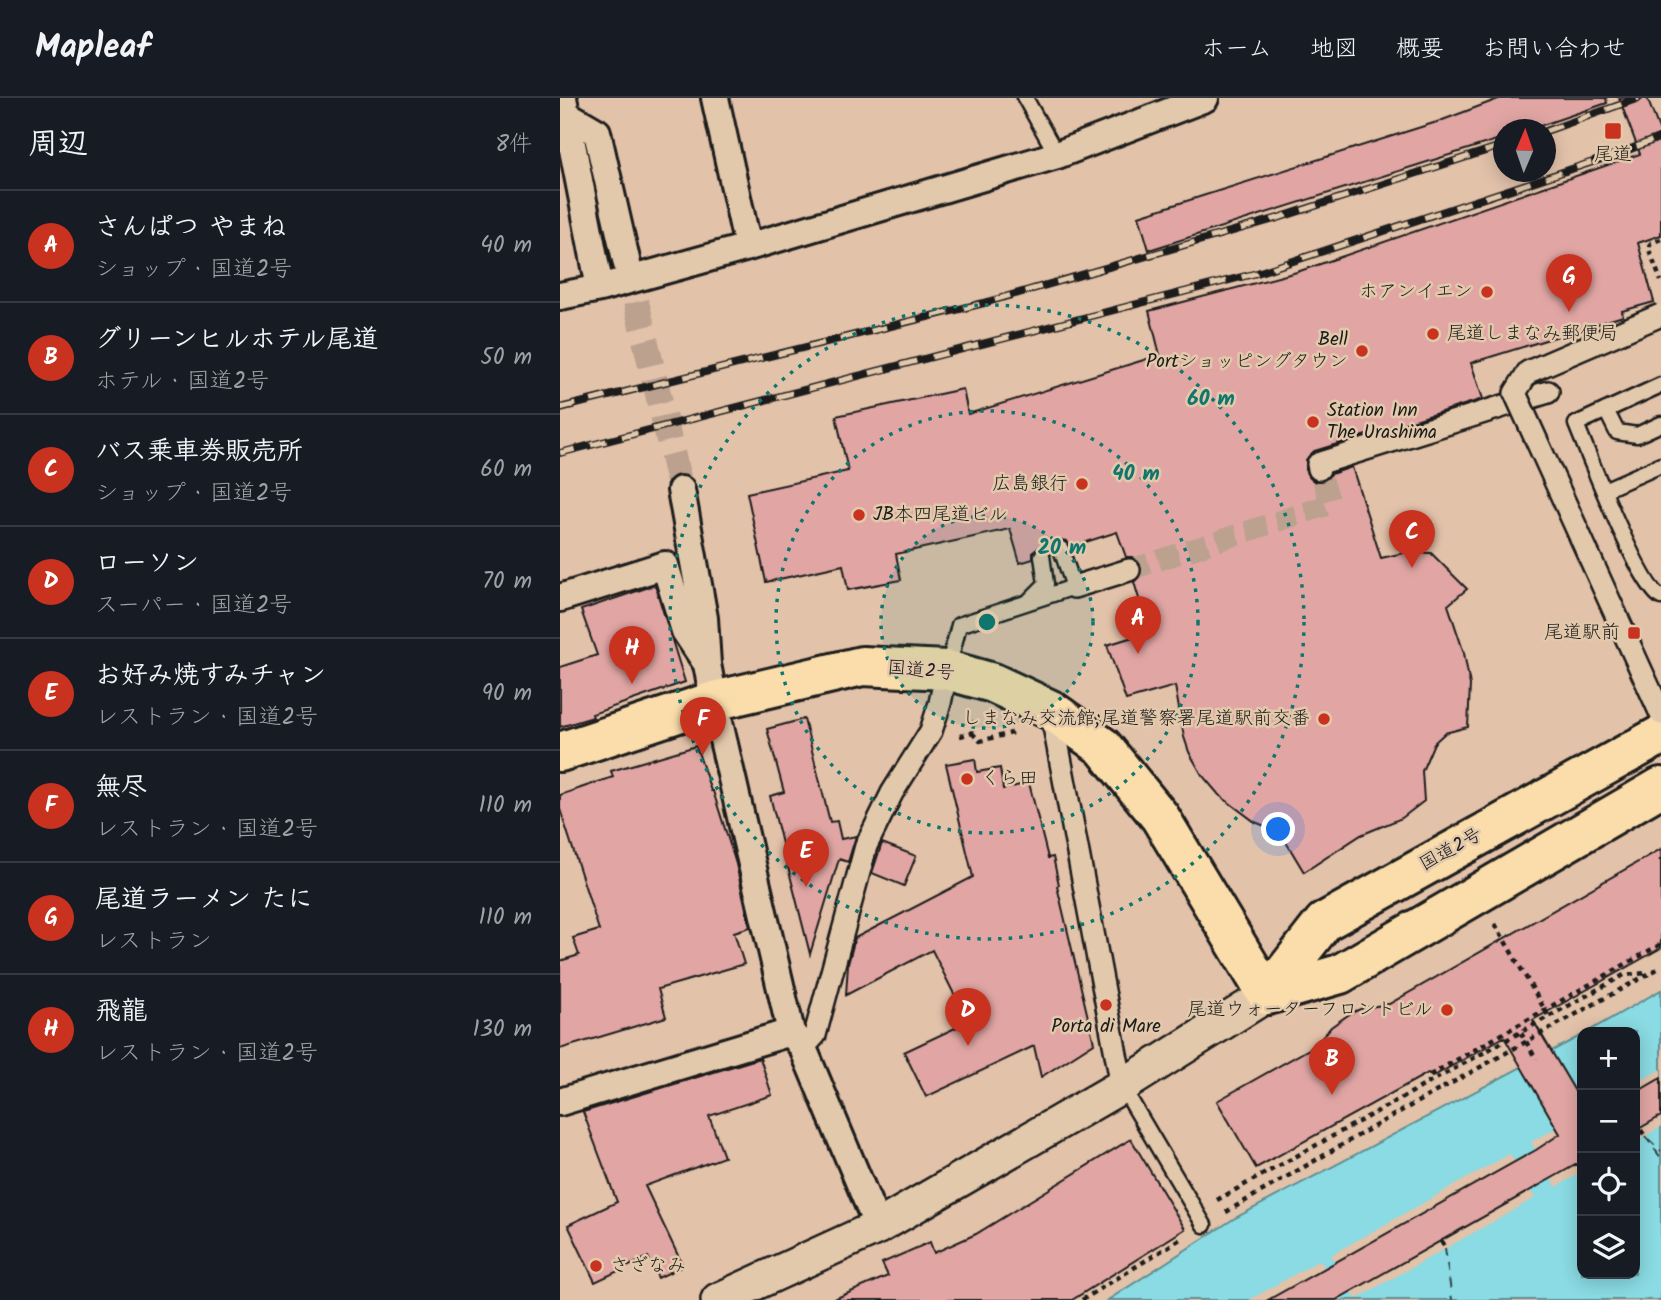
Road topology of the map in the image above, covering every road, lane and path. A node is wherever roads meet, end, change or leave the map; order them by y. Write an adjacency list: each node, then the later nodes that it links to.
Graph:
1 (715, 98): 7 (street)
2 (1025, 98): 5 (lane)
3 (1205, 98): 5 (street)
4 (564, 106): 9 (street); 11 (street)
5 (1057, 155): 7 (street)
6 (1659, 239): 8 (path); 10 (path)
7 (748, 247): 11 (street)
8 (1661, 248)
9 (627, 264)
10 (1661, 281)
11 (600, 288): 12 (street)
12 (560, 296)
13 (1661, 315): 32 (street, bridge)
14 (1661, 385): 16 (lane)
15 (1548, 392): 19 (street)
16 (1606, 410): 17 (lane); 20 (lane)
17 (1661, 424)
18 (1661, 465): 20 (lane)
19 (1320, 469)
20 (1604, 490): 26 (lane)
21 (681, 491): 30 (street)
22 (1061, 550): 25 (lane)
23 (1042, 556): 28 (lane)
24 (1129, 570): 25 (street)
25 (1074, 587): 28 (lane)
26 (1661, 597)
27 (560, 598): 30 (street)
28 (1027, 603): 29 (lane)
29 (947, 670): 30 (highway, 国道2号); 31 (highway, 国道2号); 46 (street)
30 (711, 683): 36 (highway, 国道2号); 46 (street)
31 (1051, 710): 42 (highway, 国道2号); 50 (street)
32 (1661, 713)
33 (1016, 732): 34 (path)
34 (972, 733)
35 (1661, 735): 42 (highway, 国道2号)
36 (560, 752)
37 (1661, 787): 42 (highway)
38 (1491, 917): 43 (path)
39 (1661, 944): 43 (path)
40 (1661, 967): 41 (path)
41 (1651, 972): 44 (path); 47 (path)
42 (1266, 995): 50 (street)
43 (1545, 1010): 44 (path); 49 (path)
44 (1549, 1017): 45 (path)
45 (1521, 1033): 47 (path); 49 (path)
46 (797, 1040): 51 (street); 55 (street)
47 (1526, 1042): 48 (path); 54 (path)
48 (1536, 1059)
49 (1428, 1085): 54 (path)
50 (1122, 1086): 54 (lane); 55 (street)
51 (560, 1102)
52 (1640, 1129): 53 (path)
53 (1645, 1136)
54 (1200, 1218): 59 (path)
55 (878, 1227): 58 (street)
56 (1441, 1241): 57 (path)
57 (1445, 1248)
58 (718, 1300)
59 (1082, 1300)

